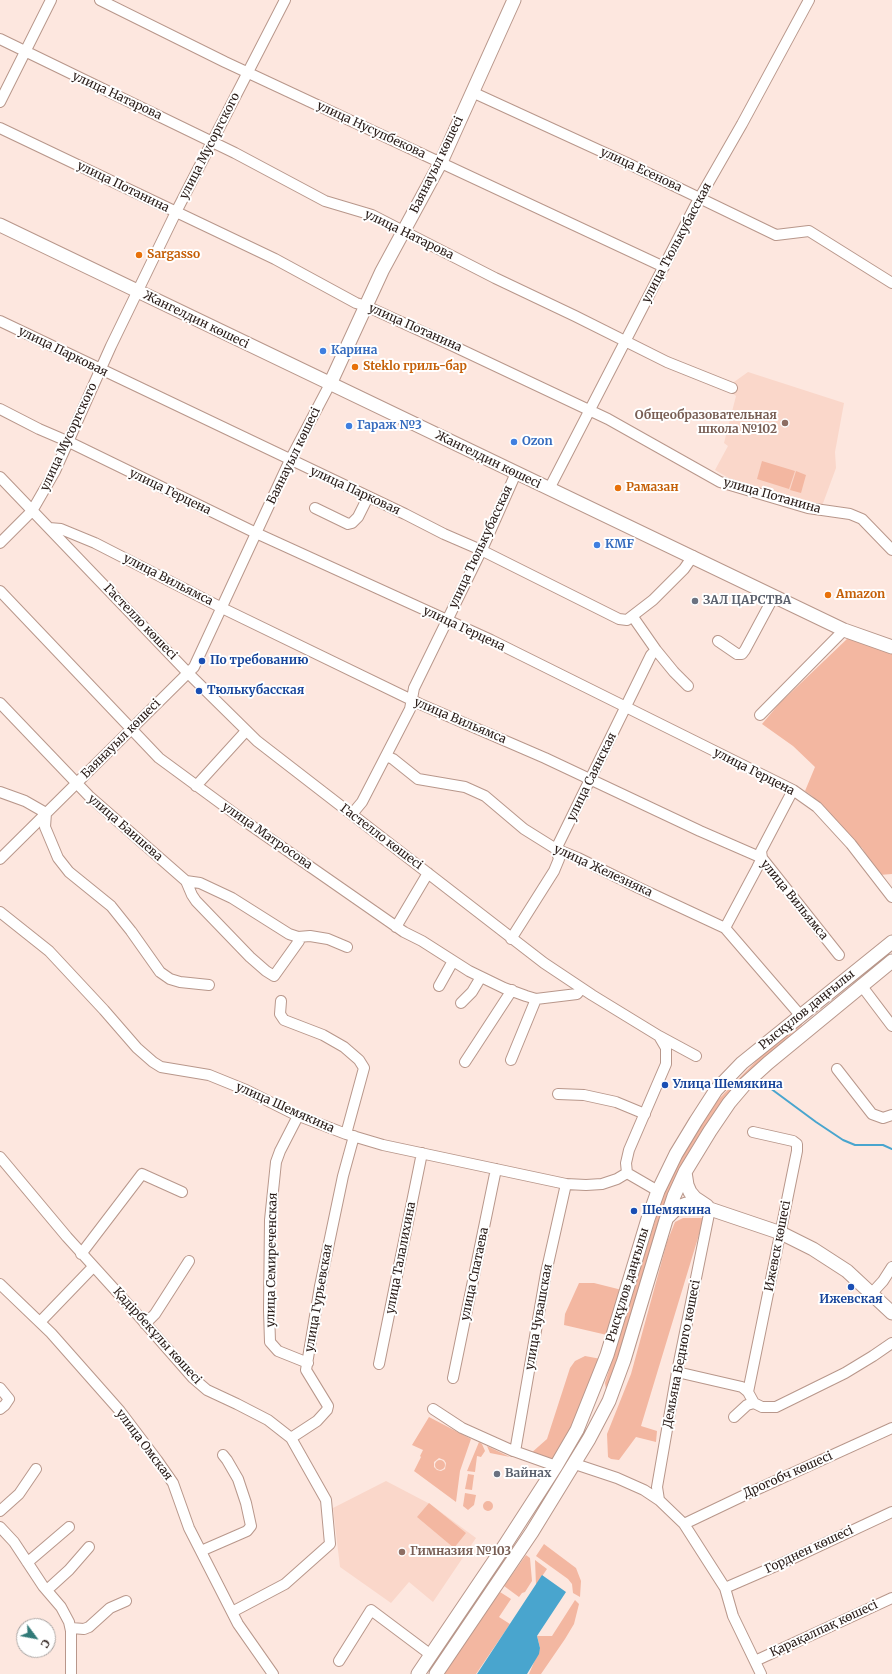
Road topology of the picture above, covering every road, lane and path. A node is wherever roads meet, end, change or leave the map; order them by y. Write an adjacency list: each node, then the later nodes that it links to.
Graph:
1 (52, 0): 7 (street)
2 (100, 0): 8 (street, улица Нусупбекова)
3 (285, 0): 8 (street, улица Мусоргского)
4 (514, 0): 9 (main road, Баянауыл көшесі)
5 (809, 0): 14 (street, улица Тюлькубасская)
6 (0, 39): 7 (street, улица Натарова)
7 (25, 52): 10 (street); 12 (street, улица Натарова)
8 (248, 72): 12 (street, улица Мусоргского); 13 (street, улица Нусупбекова)
9 (472, 92): 13 (main road, Баянауыл көшесі); 14 (street, улица Есенова)
10 (0, 102)
11 (0, 128): 15 (street, улица Потанина)
12 (212, 141): 15 (street, улица Мусоргского); 17 (street, улица Натарова)
13 (441, 162): 17 (main road, Баянауыл көшесі); 18 (street, улица Нусупбекова)
14 (700, 198): 18 (street, улица Тюлькубасская); 19 (street, улица Есенова)
15 (176, 212): 20 (street, улица Мусоргского); 21 (street, улица Потанина)
16 (0, 226): 20 (main road, Жангелдин көшесі)
17 (403, 232): 21 (main road, Баянауыл көшесі); 23 (street, улица Натарова)
18 (664, 267): 23 (street, улица Тюлькубасская)
19 (892, 284)
20 (138, 292): 24 (street, улица Мусоргского); 25 (main road, Жангелдин көшесі)
21 (366, 306): 25 (main road, Баянауыл көшесі); 28 (street, улица Потанина)
22 (0, 322): 24 (street, улица Парковая)
23 (626, 341): 26 (street, улица Натарова); 28 (street, улица Тюлькубасская)
24 (100, 370): 29 (street, улица Мусоргского); 30 (street, улица Парковая)
25 (330, 384): 30 (street, Баянауыл көшесі); 31 (main road, Жангелдин көшесі)
26 (732, 388)
27 (0, 409): 29 (street, улица Герцена)
28 (590, 410): 33 (street, улица Тюлькубасская); 41 (street, улица Потанина)
29 (67, 441): 36 (street, улица Мусоргского); 38 (street, улица Герцена)
30 (290, 460): 34 (street, улица Парковая); 38 (street, Баянауыл көшесі)
31 (516, 473): 33 (main road, Жангелдин көшесі); 40 (street, улица Тюлькубасская)
32 (0, 477): 36 (street, Гастелло көшесі)
33 (549, 489): 42 (main road, Жангелдин көшесі)
34 (368, 497): 35 (street); 40 (street, улица Парковая)
35 (315, 508)
36 (32, 511): 37 (street, Гастелло көшесі); 39 (street, улица Мусоргского)
37 (49, 528): 45 (street, улица Вильямса); 52 (street, Гастелло көшесі)
38 (256, 533): 45 (street, Баянауыл көшесі); 47 (street, улица Герцена)
39 (0, 543)
40 (481, 550): 46 (street, улица Парковая); 47 (street, улица Тюлькубасская)
41 (892, 550)
42 (693, 556): 44 (main road, Жангелдин көшесі); 46 (street)
43 (0, 591): 58 (street, улица Матросова)
44 (774, 596): 48 (main road, Жангелдин көшесі); 49 (street)
45 (222, 608): 52 (street, Баянауыл көшесі); 54 (street, улица Вильямса)
46 (633, 616): 51 (street)
47 (446, 620): 54 (street, улица Тюлькубасская); 56 (street, улица Герцена)
48 (844, 630): 50 (main road, Жангелдин көшесі); 57 (street)
49 (718, 641)
50 (892, 647)
51 (656, 650): 53 (street); 56 (street, улица Саянская)
52 (188, 673): 58 (street, Баянауыл көшесі); 59 (street, Гастелло көшесі)
53 (688, 686)
54 (412, 700): 60 (street, улица Тюлькубасская); 61 (street, улица Вильямса)
55 (0, 703): 62 (street, улица Баишева)
56 (625, 708): 61 (street, улица Саянская); 64 (street, улица Герцена)
57 (760, 715)
58 (132, 728): 62 (street, Баянауыл көшесі); 63 (street, улица Матросова)
59 (246, 731): 63 (street); 67 (street, Гастелло көшесі)
60 (386, 756): 67 (street, улица Тюлькубасская); 68 (street, улица Железняка)
61 (591, 780): 68 (street, улица Саянская); 69 (street, улица Вильямса)
62 (76, 784): 66 (street, Баянауыл көшесі); 72 (street, улица Баишева)
63 (196, 786): 75 (street, улица Матросова)
64 (794, 790): 69 (street); 73 (street, улица Герцена)
65 (0, 792): 66 (street)
66 (46, 813): 70 (street, Баянауыл көшесі); 86 (street)
67 (352, 814): 71 (street, Гастелло көшесі)
68 (556, 850): 76 (street, улица Железняка); 78 (street, улица Саянская)
69 (762, 858): 76 (street); 81 (street, улица Вильямса)
70 (0, 859)
71 (428, 873): 75 (street); 78 (street, Гастелло көшесі)
72 (186, 881): 77 (street, улица Баишева); 77 (street, улица Баишева)
73 (892, 897)
74 (0, 912): 105 (street, улица Шемякина)
75 (396, 926): 83 (street, улица Матросова)
76 (726, 928): 95 (street, улица Железняка)
77 (298, 937): 80 (street, улица Баишева)
78 (511, 939): 89 (street, Гастелло көшесі)
79 (892, 942): 82 (main road, Рысқұлов даңғылы)
80 (347, 947)
81 (839, 955)
82 (871, 959): 93 (main road); 95 (main road, Рысқұлов даңғылы)
83 (453, 961): 85 (street, улица Матросова); 88 (street)
84 (892, 961): 87 (main road, Рысқұлов даңғылы)
85 (481, 977): 90 (street, улица Матросова); 94 (street)
86 (209, 985)
87 (861, 985): 93 (main road, Рысқұлов даңғылы); 96 (street)
88 (439, 986)
89 (581, 989): 91 (street, улица Матросова); 97 (street, Гастелло көшесі)
90 (512, 990): 91 (street, улица Матросова); 100 (street)
91 (536, 999): 99 (street)
92 (281, 1001): 107 (street, улица Гурьевская)
93 (841, 1001): 111 (main road, Рысқұлов даңғылы)
94 (461, 1003)
95 (800, 1015): 114 (main road, Рысқұлов даңғылы)
96 (892, 1026)
97 (660, 1036): 98 (street, Гастелло көшесі); 103 (street)
98 (696, 1056)
99 (511, 1060)
100 (466, 1062)
101 (837, 1069): 104 (street)
102 (558, 1094): 103 (street)
103 (645, 1114): 112 (street)
104 (892, 1115)
105 (298, 1116): 107 (street, улица Шемякина); 129 (street, улица Семиреченская)
106 (753, 1132): 118 (street, Ижевск көшесі)
107 (350, 1135): 108 (street, улица Шемякина); 129 (street, улица Гурьевская)
108 (422, 1153): 110 (street, улица Шемякина); 130 (street, улица Талалихина)
109 (0, 1157): 119 (street, Қадірбекұлы көшесі)
110 (496, 1169): 113 (street, улица Шемякина); 132 (street, улица Спатаева)
111 (686, 1172): 116 (main road); 117 (main road, Рысқұлов даңғылы)
112 (627, 1173): 113 (street, улица Шемякина); 114 (street)
113 (566, 1184): 143 (street, улица Чувашская)
114 (658, 1191): 135 (main road, Рысқұлов даңғылы)
115 (182, 1192): 119 (street)
116 (710, 1209): 117 (main road); 118 (main road); 131 (street, Демьяна Бедного көшесі)
117 (666, 1220): 136 (main road, Рысқұлов даңғылы)
118 (781, 1233): 124 (main road); 134 (street, Ижевск көшесі)
119 (81, 1254): 121 (street, Қадірбекұлы көшесі)
120 (189, 1261): 127 (street)
121 (93, 1266): 126 (street); 127 (street, Қадірбекұлы көшесі)
122 (892, 1267): 124 (street)
123 (0, 1284): 126 (street, улица Омская)
124 (872, 1293): 125 (main road)
125 (892, 1313)
126 (40, 1322): 157 (street, улица Омская)
127 (145, 1324): 142 (street, Қадірбекұлы көшесі)
128 (892, 1343): 137 (street)
129 (308, 1363): 142 (street, улица Гурьевская)
130 (379, 1364)
131 (677, 1372): 134 (street); 148 (street, Демьяна Бедного көшесі)
132 (453, 1378)
133 (0, 1388): 138 (street)
134 (748, 1392): 137 (street)
135 (592, 1394): 136 (main road); 146 (main road, Рысқұлов даңғылы)
136 (608, 1401): 145 (main road, Рысқұлов даңғылы)
137 (754, 1403): 140 (street)
138 (0, 1408)
139 (433, 1409): 143 (street)
140 (734, 1417)
141 (892, 1428): 152 (street, Дрогобч көшесі)
142 (291, 1438): 163 (street, Қадірбекұлы көшесі)
143 (513, 1451): 146 (street)
144 (223, 1455): 157 (street)
145 (575, 1464): 148 (street); 155 (main road, Рысқұлов даңғылы)
146 (556, 1466): 151 (main road, Рысқұлов даңғылы)
147 (36, 1469): 149 (street)
148 (659, 1500): 152 (street)
149 (0, 1511)
150 (892, 1512): 159 (street, Горднен көшесі)
151 (519, 1523): 155 (main road); 164 (main road, Рысқұлов даңғылы)
152 (684, 1524): 159 (street)
153 (0, 1527): 158 (street)
154 (69, 1527): 158 (street)
155 (532, 1532): 173 (main road, Рысқұлов даңғылы)
156 (89, 1547): 160 (street)
157 (201, 1551): 163 (street, улица Омская)
158 (27, 1562): 160 (street)
159 (725, 1588): 168 (street)
160 (47, 1590): 165 (street)
161 (892, 1598): 168 (street, Қарақалпақ көшесі)
162 (126, 1602): 165 (street)
163 (232, 1612): 170 (street, улица Омская)
164 (460, 1613): 166 (main road, Рысқұлов даңғылы); 172 (main road)
165 (71, 1628): 169 (street)
166 (431, 1655): 167 (street); 171 (main road, Рысқұлов даңғылы)
167 (339, 1661)
168 (755, 1661): 174 (street)
169 (71, 1674)
170 (273, 1674)
171 (418, 1674)
172 (432, 1674)
173 (436, 1674)
174 (761, 1674)

